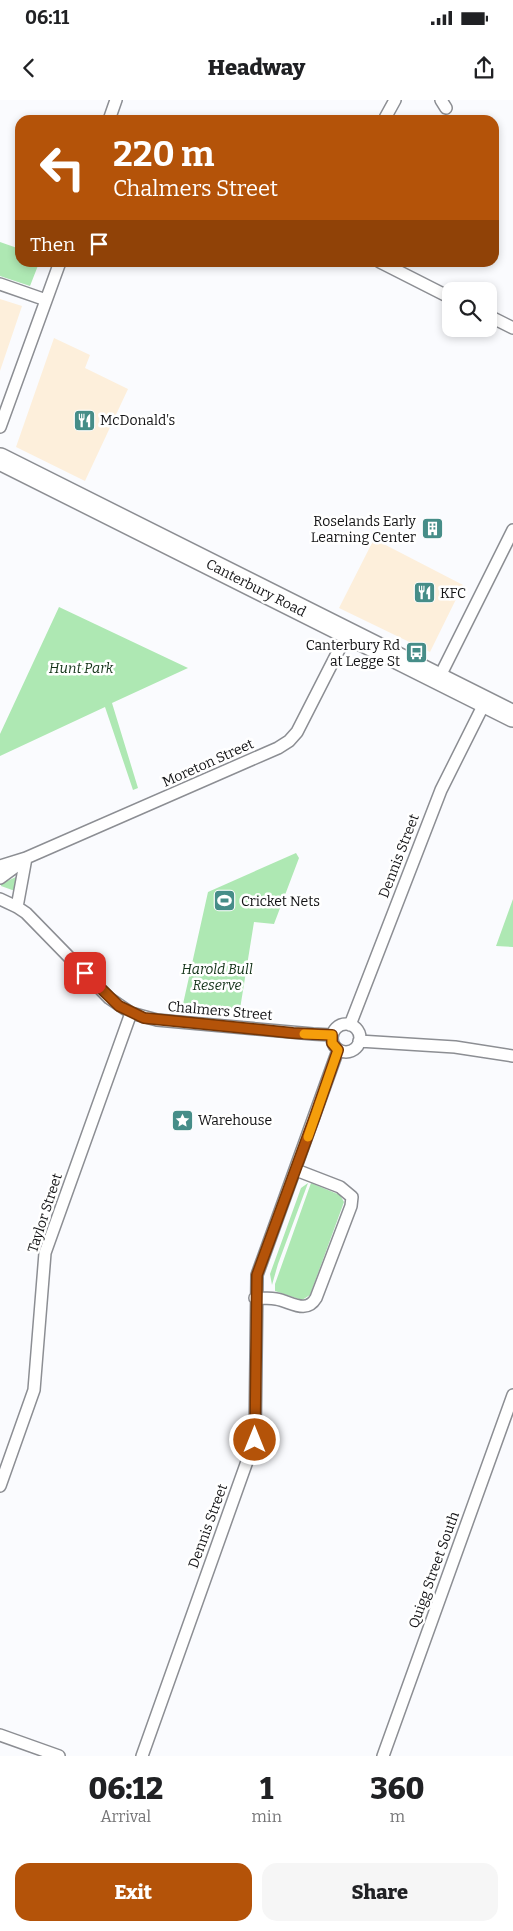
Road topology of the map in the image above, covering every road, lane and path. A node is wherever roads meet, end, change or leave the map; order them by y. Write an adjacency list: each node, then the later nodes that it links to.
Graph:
1 (116, 100): 3 (street)
2 (395, 100): 4 (street)
3 (112, 115)
4 (387, 115)
5 (58, 267): 9 (street)
6 (390, 267): 8 (street)
7 (0, 284): 9 (street)
8 (442, 293)
9 (46, 300): 12 (street)
10 (497, 320): 11 (street)
11 (513, 328)
12 (0, 427)
13 (0, 459): 15 (highway, Canterbury Road)
14 (513, 530): 16 (street)
15 (347, 634): 16 (highway, Canterbury Road); 19 (street, Moreton Street)
16 (439, 678): 17 (highway, Canterbury Road)
17 (485, 702): 18 (highway, Canterbury Road); 25 (street, Dennis Street)
18 (513, 716)
19 (26, 858): 20 (street, Moreton Street); 21 (street, Moreton Street); 23 (street)
20 (0, 866)
21 (0, 878)
22 (0, 899): 23 (street, Chalmers Street)
23 (16, 907): 24 (street, Chalmers Street)
24 (131, 1013): 26 (street, Chalmers Street); 33 (street, Taylor Street)
25 (350, 1024): 26 (street); 27 (street)
26 (332, 1035): 28 (street)
27 (359, 1041): 28 (street); 29 (street)
28 (338, 1050): 30 (street, Dennis Street)
29 (513, 1056)
30 (296, 1170): 31 (street, Dennis Street); 31 (street)
31 (255, 1298): 36 (street, Dennis Street)
32 (513, 1395): 37 (street, Quigg Street South)
33 (0, 1486)
34 (0, 1735): 35 (street)
35 (59, 1756)
36 (142, 1756)
37 (383, 1756)

